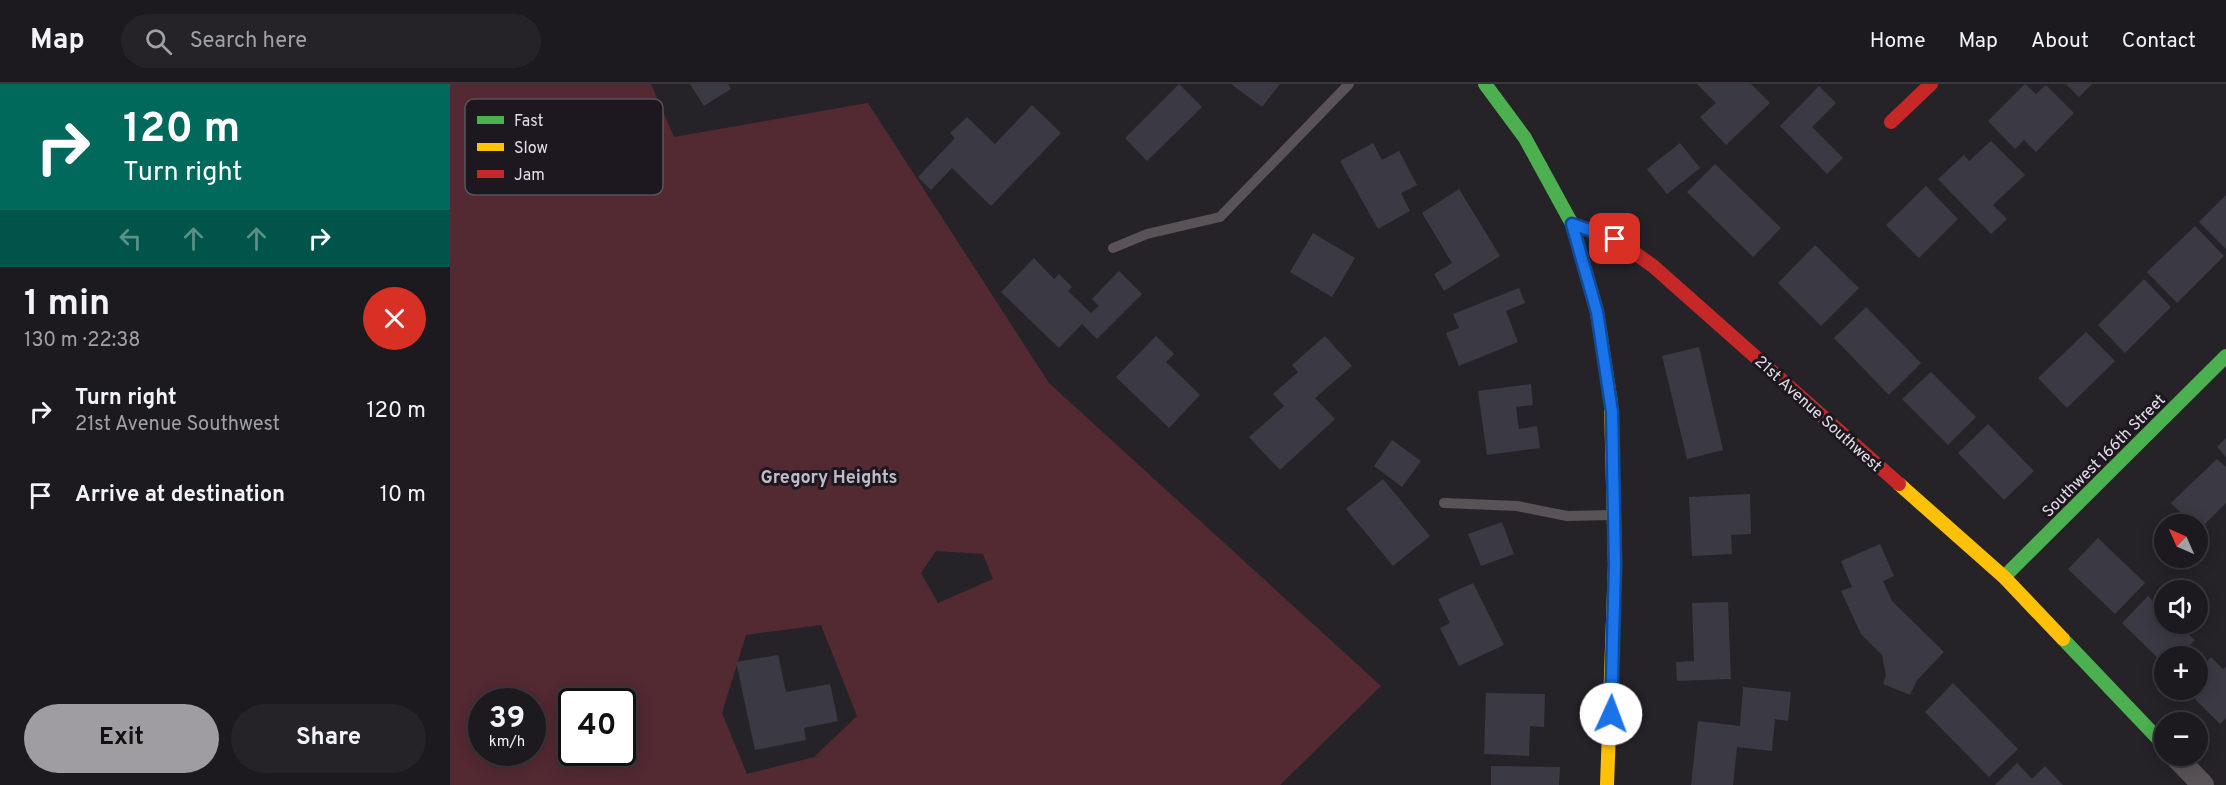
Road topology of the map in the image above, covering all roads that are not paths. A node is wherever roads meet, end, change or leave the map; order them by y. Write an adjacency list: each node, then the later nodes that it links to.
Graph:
1 (1349, 84): 6 (lane)
2 (1485, 84): 5 (street)
3 (1931, 84): 4 (street)
4 (1891, 122)
5 (1572, 224): 9 (street); 10 (street, 21st Avenue Southwest)
6 (1113, 248)
7 (2226, 356): 10 (street, Southwest 166th Street)
8 (1444, 503): 9 (lane)
9 (1614, 515): 13 (street)
10 (2004, 577): 11 (street, 21st Avenue Southwest)
11 (2154, 734)
12 (2185, 766): 14 (street)
13 (1607, 785)
14 (2203, 785)

